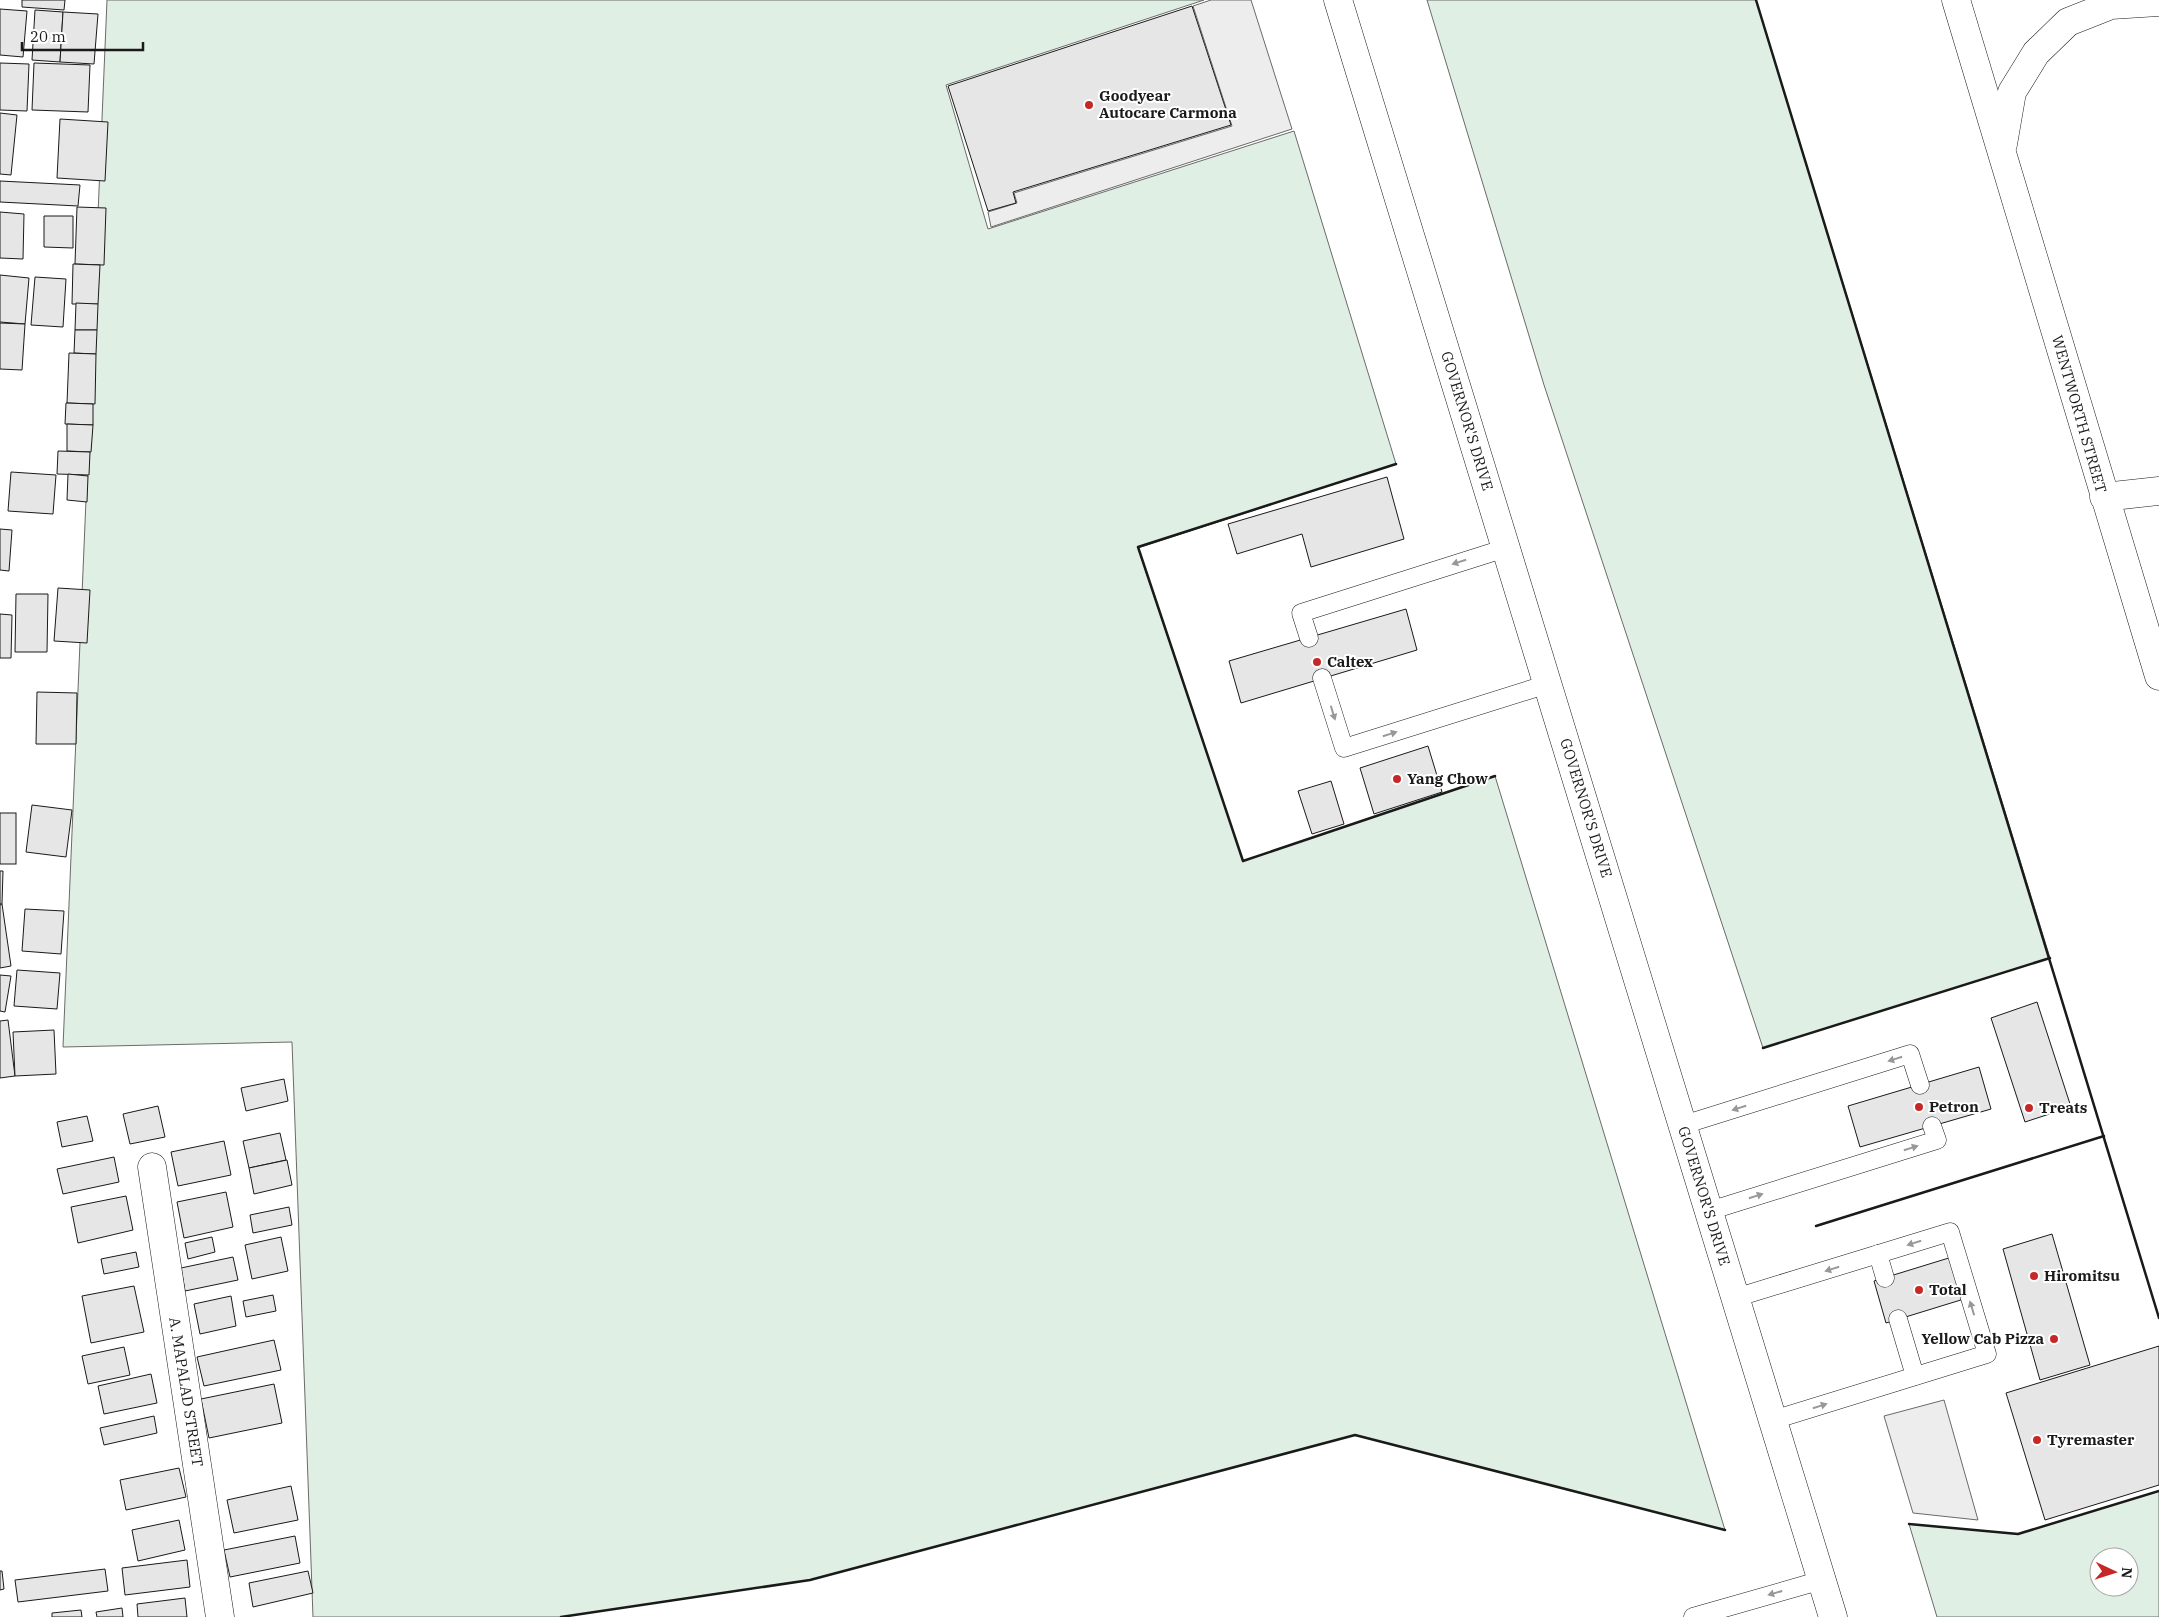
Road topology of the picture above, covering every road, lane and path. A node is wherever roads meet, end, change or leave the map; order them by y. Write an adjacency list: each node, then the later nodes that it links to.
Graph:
1 (1338, 0): 7 (main road, GOVERNOR'S DRIVE)
2 (1956, 0): 4 (main road, WENTWORTH STREET)
3 (2159, 2): 4 (main road, WENTWORTH STREET)
4 (2002, 151): 6 (main road, WENTWORTH STREET)
5 (2159, 491): 6 (main road)
6 (2104, 497): 9 (main road, WENTWORTH STREET)
7 (1506, 548): 8 (lane, one-way to 8); 11 (main road, GOVERNOR'S DRIVE)
8 (1309, 638)
9 (2159, 676)
10 (1322, 678): 11 (lane, one-way to 11)
11 (1548, 684): 13 (main road, GOVERNOR'S DRIVE)
12 (1920, 1085): 13 (lane, one-way to 13)
13 (1683, 1125): 16 (main road, GOVERNOR'S DRIVE)
14 (1932, 1126): 16 (lane, one-way to 14)
15 (152, 1168): 24 (main road, A. MAPALAD STREET)
16 (1710, 1211): 19 (main road, GOVERNOR'S DRIVE)
17 (1878, 1254): 18 (lane); 19 (lane, one-way to 19); 21 (lane, one-way to 17)
18 (1886, 1278)
19 (1736, 1298): 22 (main road, GOVERNOR'S DRIVE)
20 (1898, 1319): 21 (lane)
21 (1915, 1376): 22 (lane, one-way to 21)
22 (1773, 1420): 23 (main road, GOVERNOR'S DRIVE)
23 (1822, 1580): 25 (lane, one-way to 25); 26 (main road, GOVERNOR'S DRIVE)
24 (220, 1617)
25 (1693, 1617)
26 (1834, 1617)

